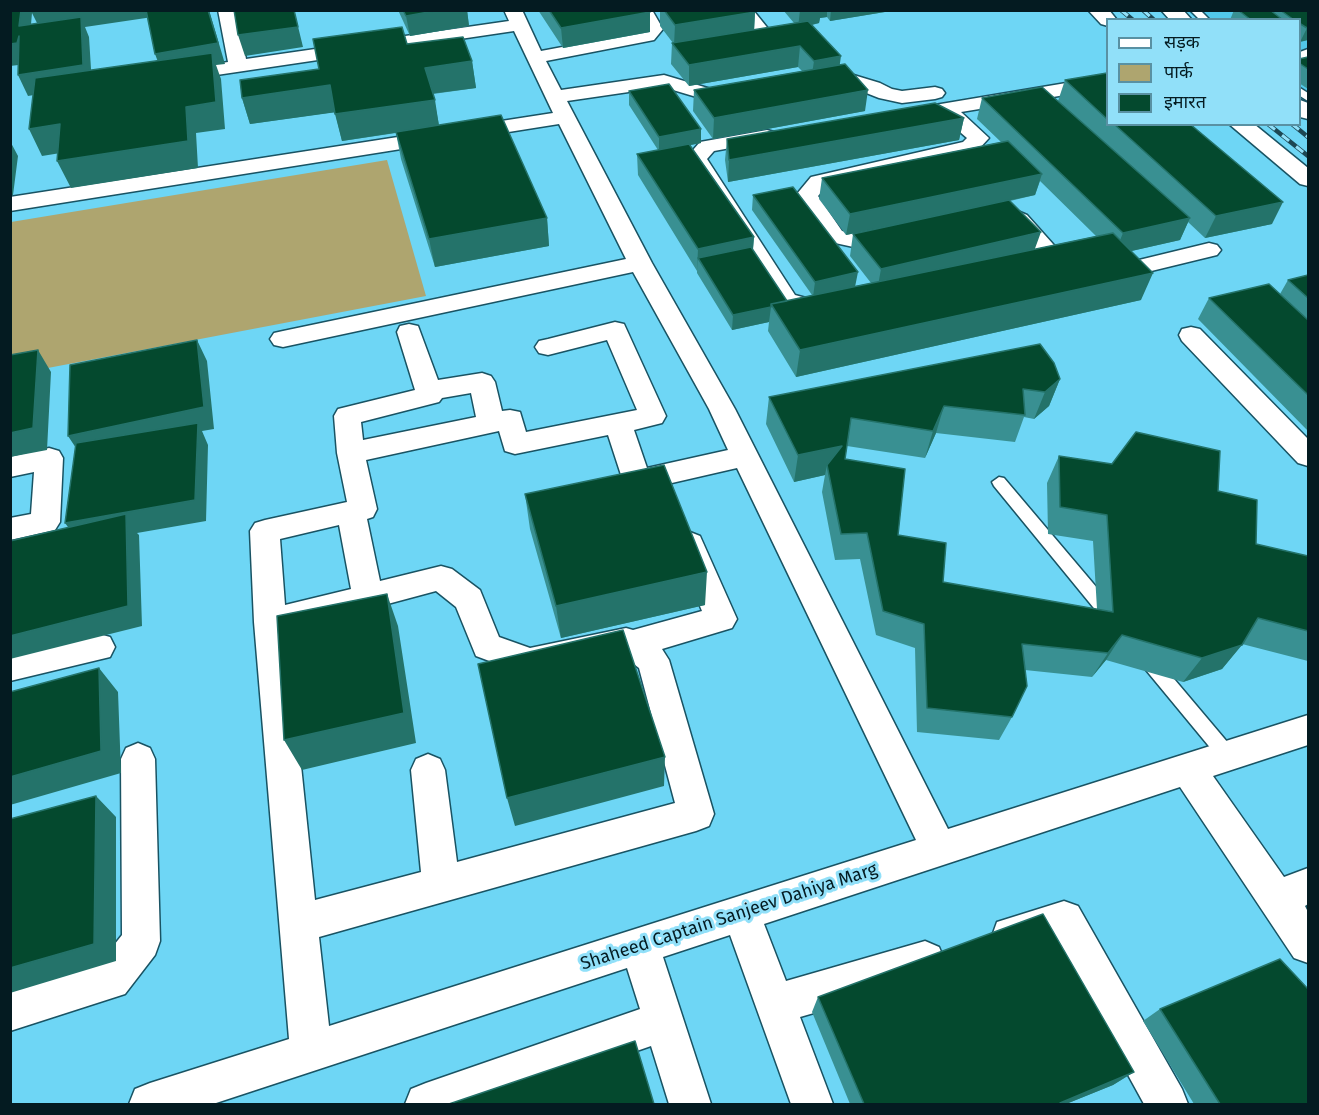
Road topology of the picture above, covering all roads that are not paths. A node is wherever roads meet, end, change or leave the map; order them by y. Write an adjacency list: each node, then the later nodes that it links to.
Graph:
1 (227, 10): 7 (street)
2 (643, 10): 6 (street)
3 (743, 10): 5 (street)
4 (517, 18): 6 (street); 7 (street)
5 (761, 31)
6 (535, 58): 13 (street)
7 (238, 65): 9 (street)
8 (1106, 66): 11 (street)
9 (155, 78)
10 (1106, 82): 14 (street)
11 (801, 85)
12 (755, 91): 13 (street)
13 (561, 107): 19 (street); 23 (street)
14 (945, 109): 15 (street); 21 (street)
15 (888, 117)
16 (1242, 126): 18 (main road)
17 (786, 133): 24 (street)
18 (1308, 179)
19 (10, 204)
20 (991, 214): 22 (street)
21 (913, 230)
22 (1209, 250)
23 (640, 263): 27 (street); 33 (street)
24 (852, 307)
25 (409, 332): 29 (street)
26 (1191, 335): 34 (street)
27 (283, 339)
28 (548, 347): 31 (street)
29 (428, 391): 30 (street); 32 (street)
30 (491, 423): 31 (street); 32 (street)
31 (618, 424): 37 (street)
32 (351, 453): 38 (street)
33 (744, 456): 37 (street); 52 (street)
34 (1308, 456)
35 (10, 467): 39 (street)
36 (999, 482): 42 (lane)
37 (670, 497): 43 (street)
38 (351, 512): 40 (street); 41 (street)
39 (10, 530)
40 (368, 597): 41 (street); 43 (street)
41 (270, 622): 56 (street)
42 (1120, 628)
43 (631, 644): 53 (street)
44 (1136, 646): 48 (lane)
45 (10, 667): 46 (street)
46 (10, 684)
47 (1308, 730): 48 (street, Shaheed Captain Sanjeev Dahiya Marg)
48 (1228, 756): 50 (street, Shaheed Captain Sanjeev Dahiya Marg)
49 (138, 759): 60 (street)
50 (1188, 769): 52 (street, Shaheed Captain Sanjeev Dahiya Marg); 54 (street)
51 (428, 770): 53 (street)
52 (939, 849): 55 (street, Shaheed Captain Sanjeev Dahiya Marg)
53 (441, 886): 56 (street)
54 (1293, 892): 57 (street)
55 (741, 913): 58 (street, Shaheed Captain Sanjeev Dahiya Marg); 59 (street)
56 (299, 924): 62 (street)
57 (1308, 944)
58 (640, 946): 61 (street); 62 (street, Shaheed Captain Sanjeev Dahiya Marg)
59 (775, 1004): 66 (street); 67 (street)
60 (10, 1011)
61 (664, 1021): 64 (street); 65 (street)
62 (310, 1053): 63 (street, Shaheed Captain Sanjeev Dahiya Marg)
63 (150, 1104)
64 (426, 1104)
65 (690, 1104)
66 (812, 1104)
67 (1167, 1104)

